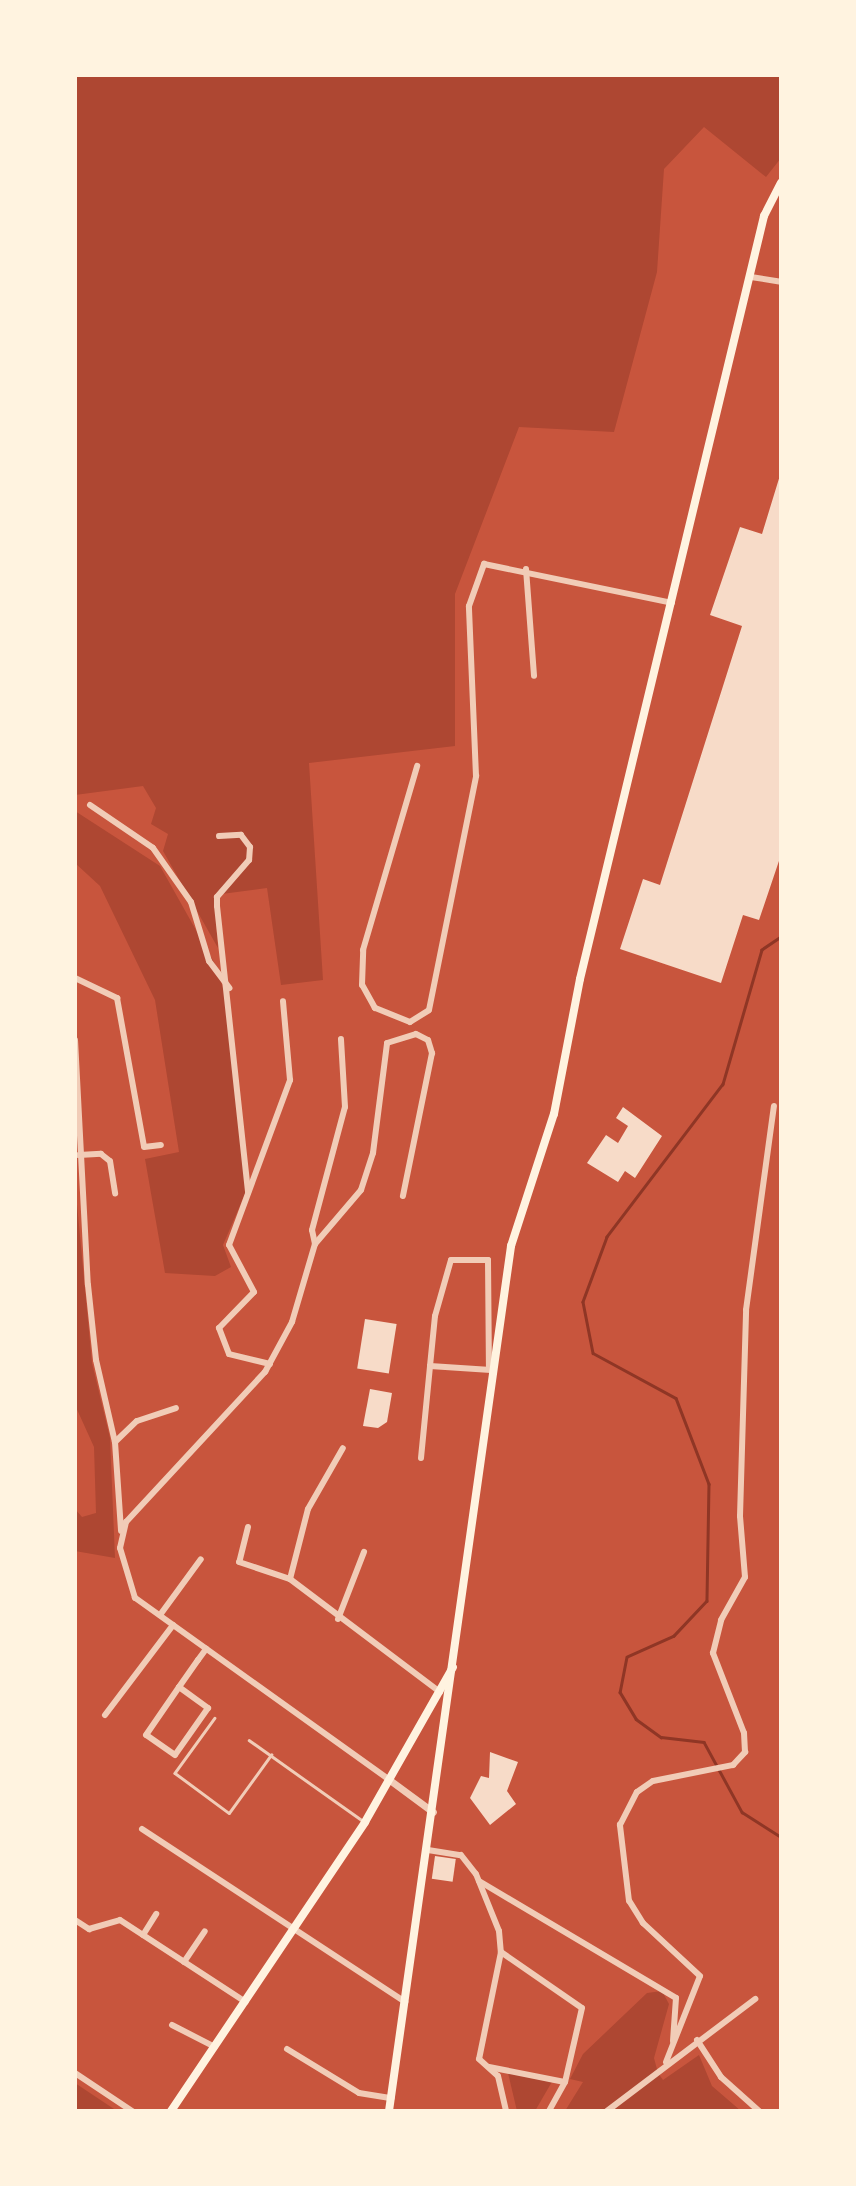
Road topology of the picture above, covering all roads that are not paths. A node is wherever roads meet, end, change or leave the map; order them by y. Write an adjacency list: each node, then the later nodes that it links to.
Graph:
1 (781, 183): 2 (main road)
2 (751, 277): 3 (street); 5 (main road)
3 (781, 282)
4 (526, 569): 5 (street); 6 (street); 13 (street)
5 (672, 603): 26 (main road)
6 (534, 676)
7 (417, 766): 13 (street)
8 (90, 805): 11 (street)
9 (219, 836): 11 (street)
10 (75, 978): 18 (street)
11 (230, 990): 21 (street)
12 (283, 1001): 21 (street)
13 (410, 1021): 14 (street)
14 (416, 1034): 22 (street); 23 (street)
15 (341, 1039): 23 (street)
16 (75, 1040): 19 (street)
17 (774, 1106): 65 (street)
18 (161, 1145)
19 (79, 1155): 20 (street); 28 (street)
20 (115, 1194)
21 (248, 1194): 24 (street)
22 (403, 1196)
23 (315, 1244): 24 (street)
24 (270, 1364): 32 (street)
25 (430, 1366): 26 (street); 26 (street); 30 (street)
26 (491, 1370): 40 (main road)
27 (176, 1408): 28 (street)
28 (115, 1442): 32 (street)
29 (343, 1448): 35 (street)
30 (421, 1458)
31 (248, 1527): 35 (street)
32 (121, 1531): 36 (street)
33 (364, 1552): 37 (street)
34 (201, 1559): 36 (street)
35 (290, 1579): 37 (street)
36 (160, 1615): 38 (street)
37 (338, 1619): 42 (street)
38 (173, 1625): 39 (street); 43 (street)
39 (206, 1649): 41 (street); 47 (street)
40 (454, 1665): 42 (main road); 48 (main road)
41 (179, 1687): 41 (street)
42 (440, 1693): 47 (main road)
43 (105, 1714)
44 (215, 1718): 46 (lane)
45 (249, 1740): 46 (lane)
46 (271, 1755): 49 (lane)
47 (391, 1781): 48 (street); 49 (main road)
48 (434, 1813): 51 (main road)
49 (365, 1822): 55 (main road)
50 (142, 1829): 55 (street)
51 (428, 1850): 52 (street); 62 (main road)
52 (478, 1881): 58 (street); 65 (street)
53 (156, 1914): 57 (street)
54 (75, 1920): 57 (street)
55 (295, 1930): 61 (main road); 62 (street)
56 (205, 1931): 59 (street)
57 (143, 1935): 59 (street)
58 (501, 1952): 69 (street); 71 (street)
59 (184, 1962): 61 (street)
60 (755, 1999): 64 (street)
61 (246, 2003): 66 (main road)
62 (407, 2003): 73 (main road)
63 (172, 2025): 66 (street)
64 (697, 2040): 68 (street); 81 (street)
65 (673, 2043): 68 (street)
66 (215, 2047): 72 (main road)
67 (287, 2049): 73 (street)
68 (666, 2062): 80 (street)
69 (483, 2065): 71 (street); 78 (street)
70 (75, 2073): 74 (street)
71 (565, 2082): 79 (street)
72 (183, 2098): 75 (main road); 76 (main road)
73 (392, 2098): 77 (main road)
74 (132, 2111)
75 (170, 2111)
76 (180, 2111)
77 (389, 2111)
78 (506, 2111)
79 (550, 2111)
80 (607, 2111)
81 (759, 2111)

